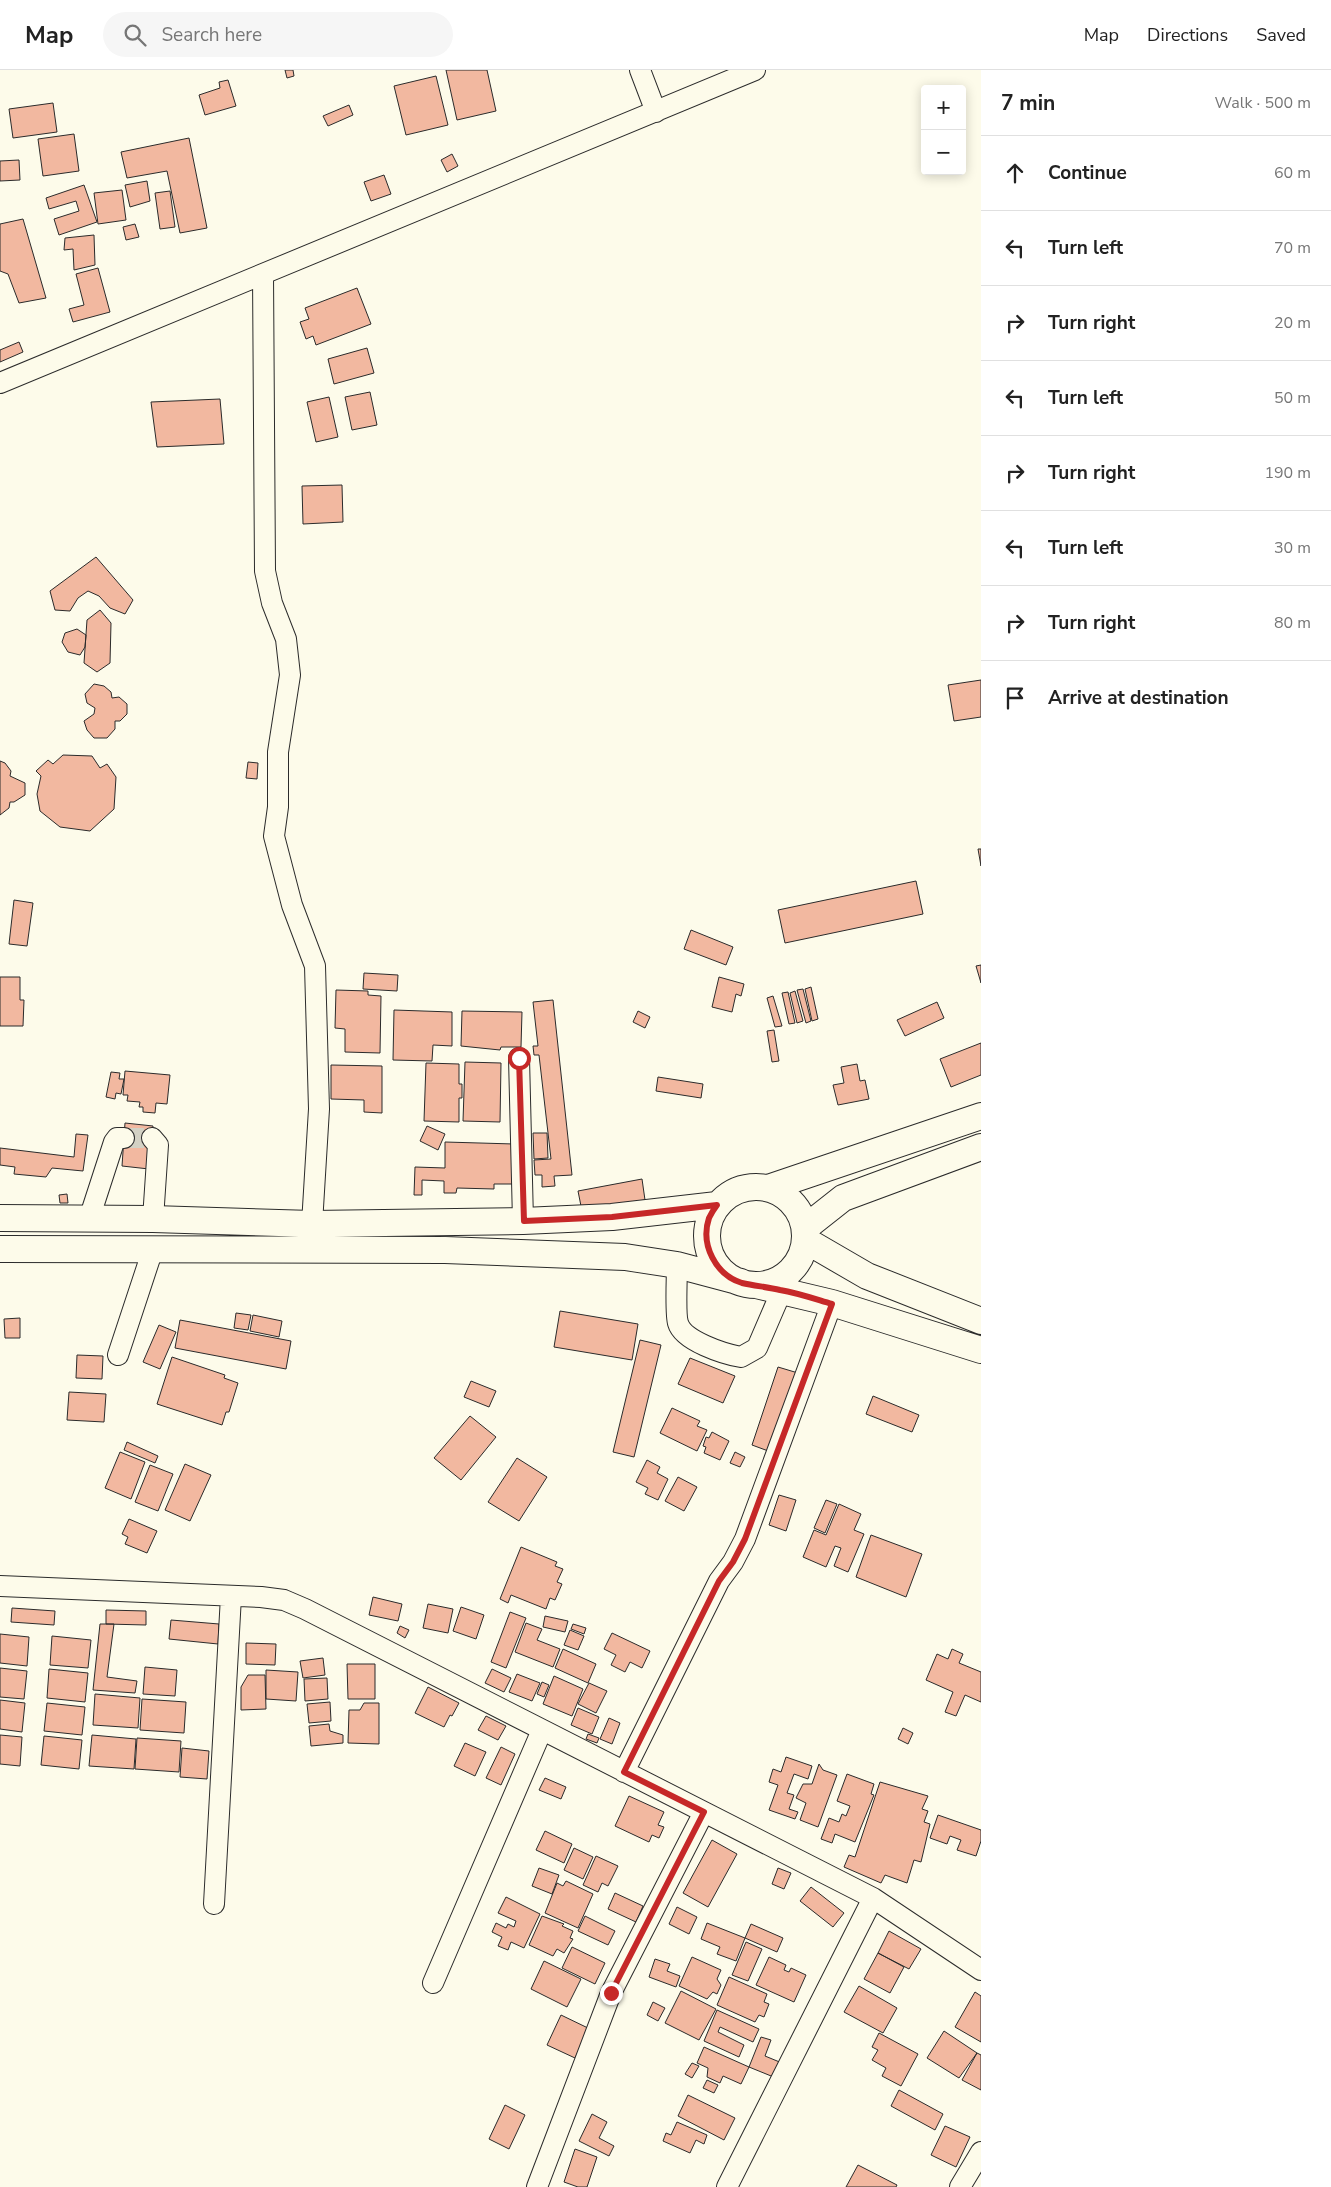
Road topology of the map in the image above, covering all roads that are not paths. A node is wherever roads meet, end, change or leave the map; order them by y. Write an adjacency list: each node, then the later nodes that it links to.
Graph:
1 (640, 70): 3 (street)
2 (755, 70): 3 (street)
3 (656, 112): 4 (street)
4 (263, 274): 5 (street); 17 (street)
5 (0, 383)
6 (519, 1058): 16 (street)
7 (981, 1116): 11 (main road)
8 (124, 1138): 14 (street)
9 (152, 1138): 15 (street)
10 (981, 1147): 18 (main road)
11 (768, 1188): 12 (main road); 18 (main road)
12 (717, 1205): 16 (main road); 22 (main road)
13 (0, 1218): 14 (main road)
14 (89, 1219): 15 (main road)
15 (153, 1219): 17 (main road)
16 (524, 1221): 17 (main road)
17 (312, 1224)
18 (805, 1234): 22 (main road); 25 (main road)
19 (0, 1249): 20 (main road)
20 (153, 1249): 21 (main road); 27 (street)
21 (677, 1265): 22 (main road); 23 (street)
22 (747, 1284): 23 (main road)
23 (782, 1290): 24 (main road)
24 (832, 1304): 26 (main road); 31 (street)
25 (981, 1322)
26 (981, 1350)
27 (118, 1355)
28 (0, 1586): 29 (street)
29 (232, 1596): 30 (street); 34 (street)
30 (542, 1730): 31 (street); 36 (street)
31 (624, 1772): 32 (street)
32 (704, 1812): 33 (street); 38 (street)
33 (873, 1898): 35 (street); 39 (street)
34 (214, 1904)
35 (981, 1970)
36 (433, 1984)
37 (981, 2152): 40 (street)
38 (537, 2187)
39 (727, 2187)
40 (960, 2187)

